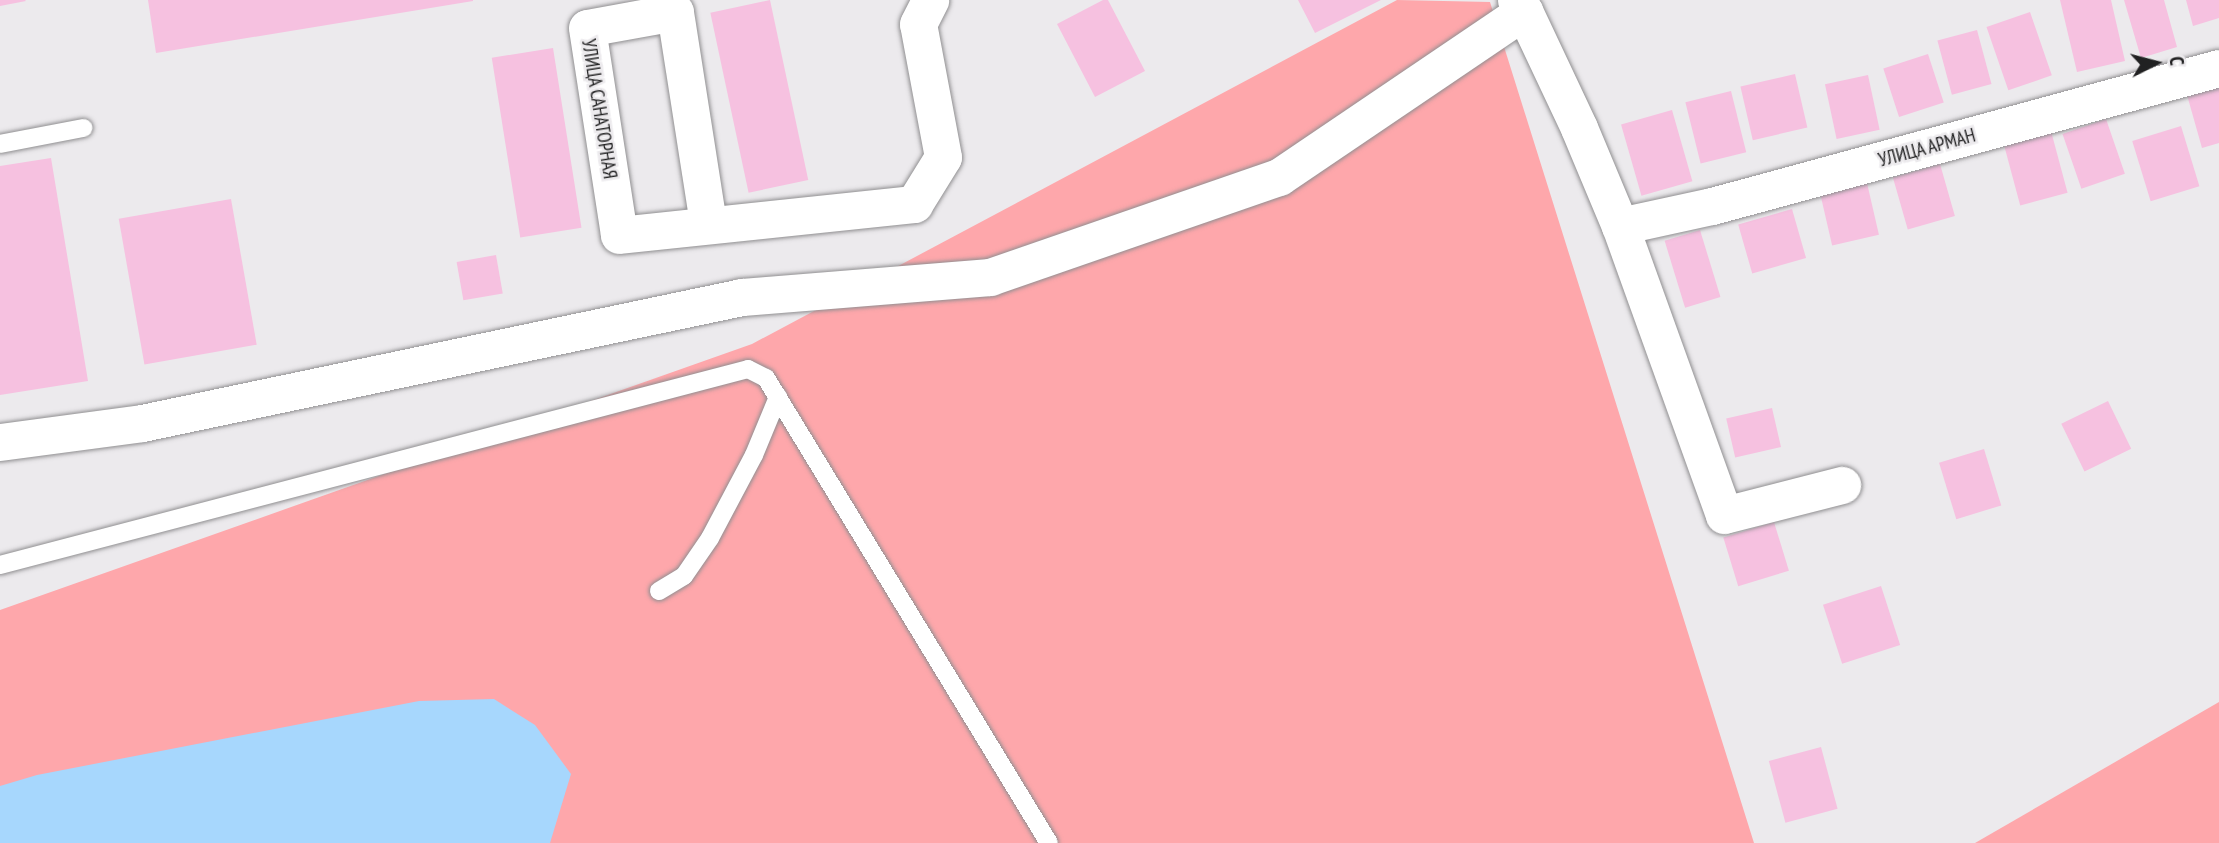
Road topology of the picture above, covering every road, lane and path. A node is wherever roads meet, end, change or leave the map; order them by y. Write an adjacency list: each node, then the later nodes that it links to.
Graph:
1 (930, 0): 6 (street, УЛИЦА САНАТОРНАЯ)
2 (1520, 5): 7 (street); 9 (street)
3 (2219, 68): 7 (street, УЛИЦА АРМАН)
4 (83, 128): 5 (lane)
5 (0, 144)
6 (708, 223): 6 (street, УЛИЦА САНАТОРНАЯ)
7 (1627, 225): 10 (street)
8 (778, 397): 11 (lane); 12 (lane); 13 (lane)
9 (0, 442)
10 (1842, 485)
11 (0, 565)
12 (659, 591)
13 (1049, 843)

